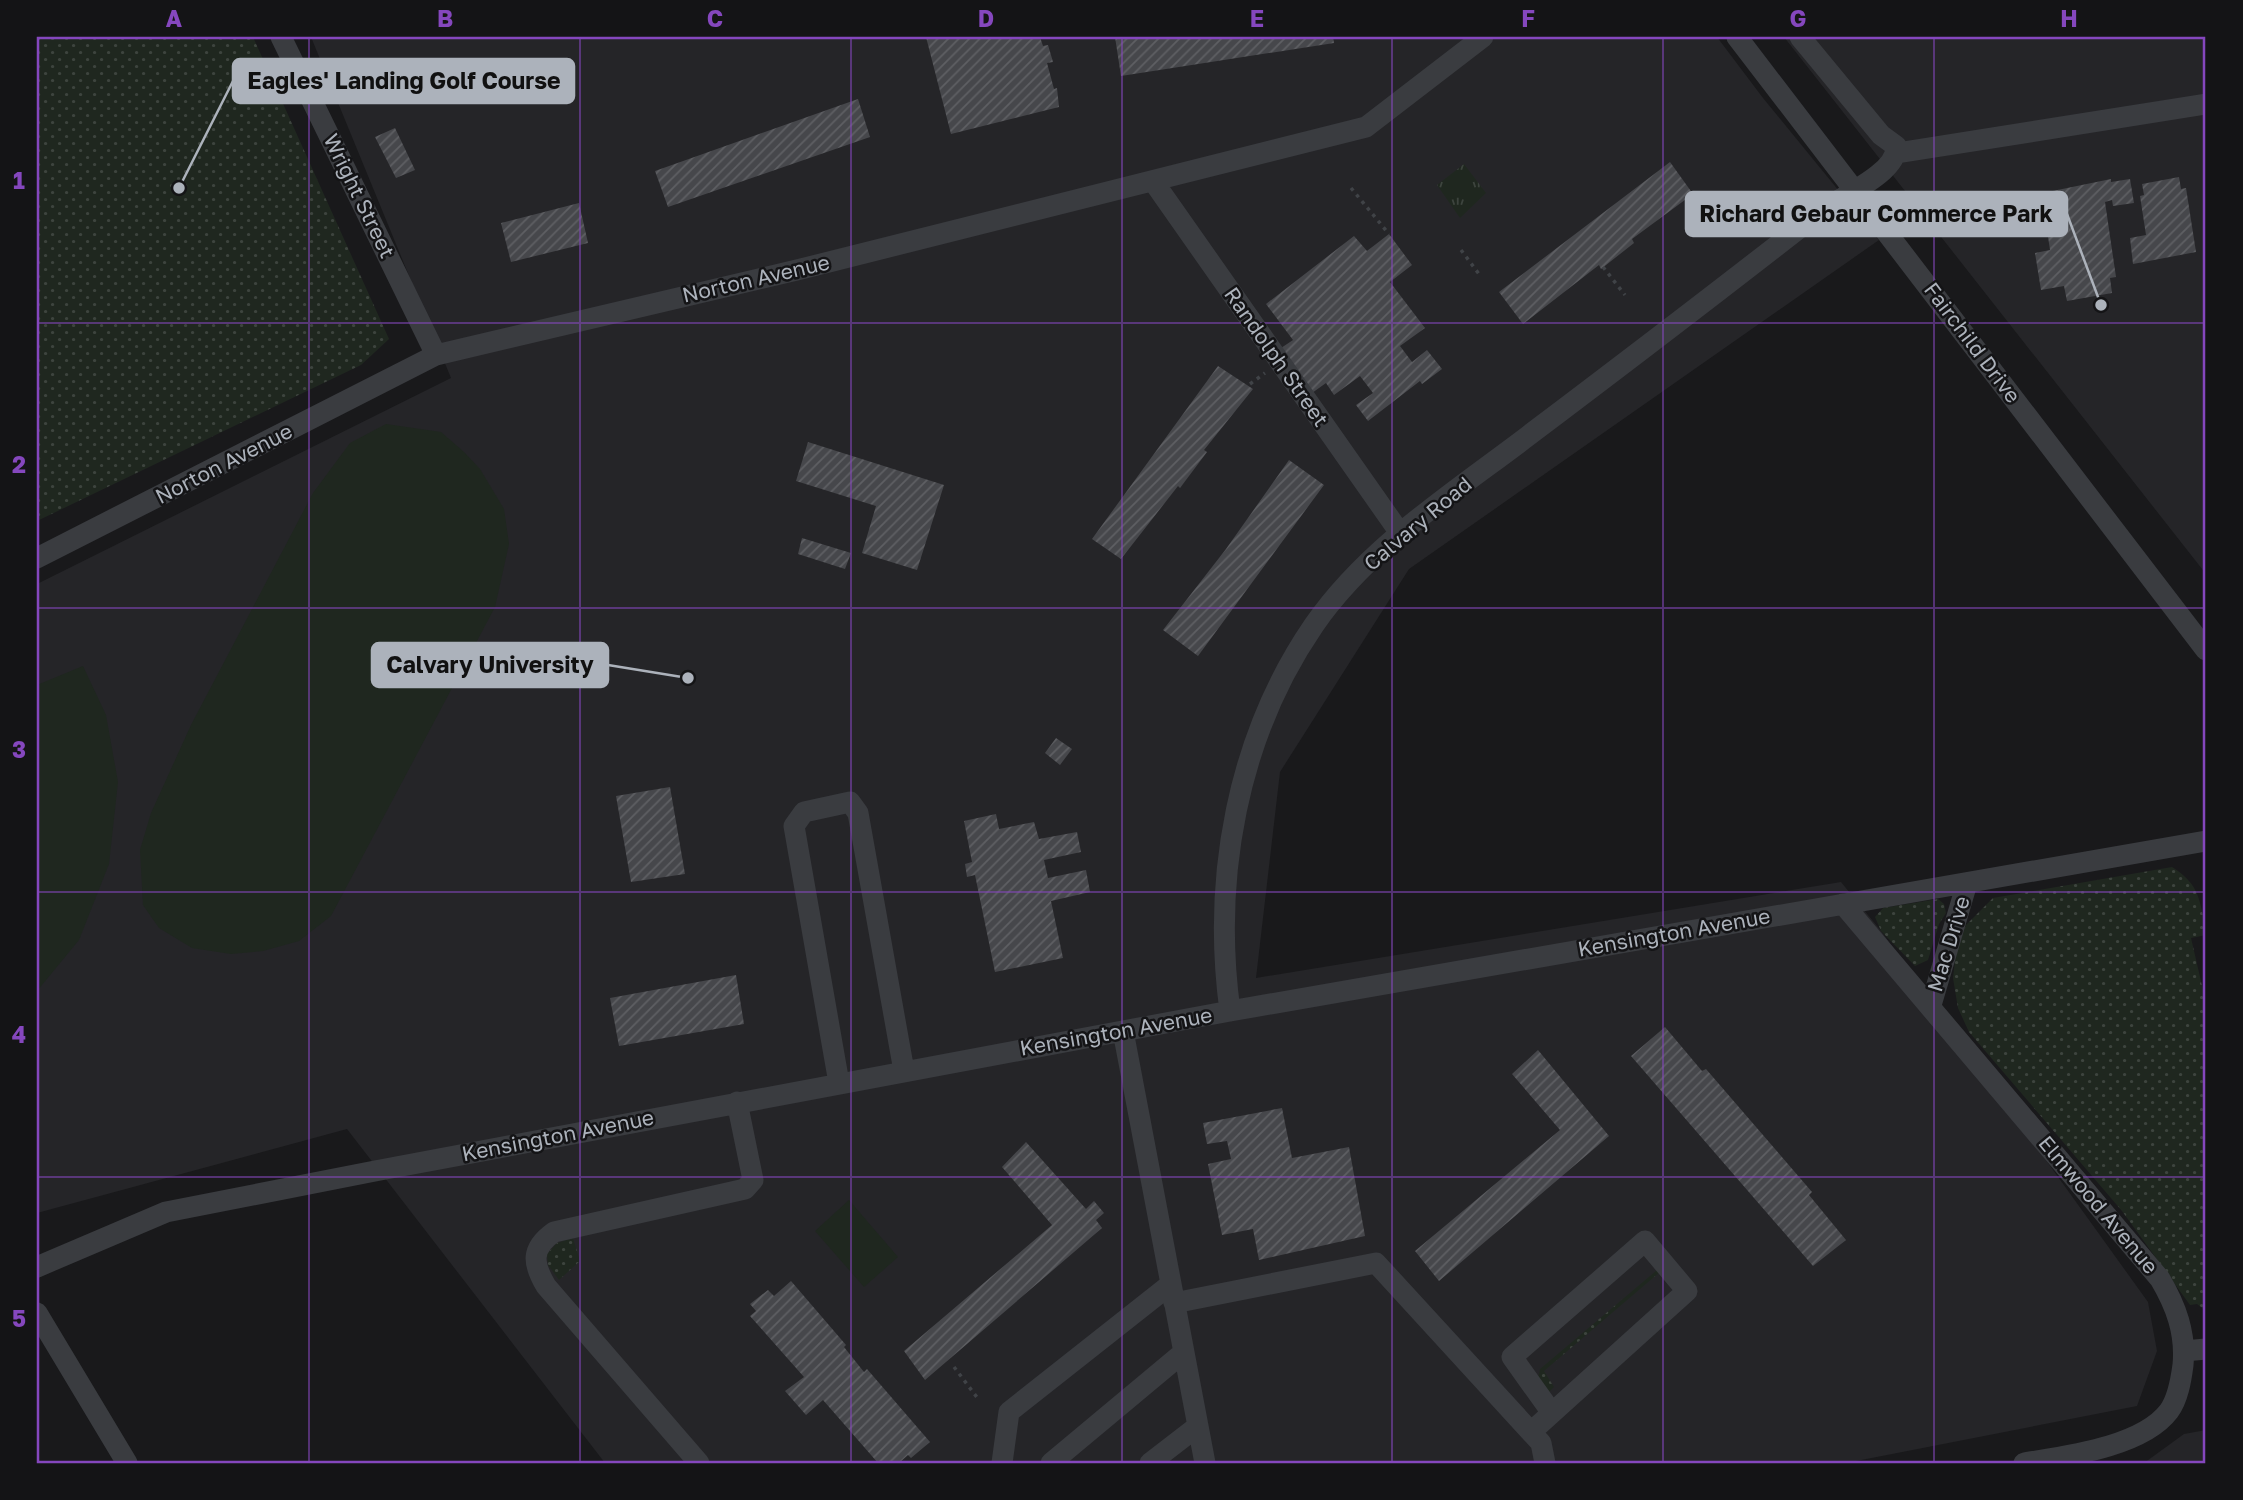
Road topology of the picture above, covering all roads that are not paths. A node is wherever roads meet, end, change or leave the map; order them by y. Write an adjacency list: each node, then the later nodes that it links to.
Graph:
1 (281, 37): 9 (street, Wright Street)
2 (1483, 37): 7 (street, Norton Avenue)
3 (1737, 37): 8 (street, Fairchild Drive)
4 (1800, 37): 6 (street)
5 (2206, 104): 6 (street)
6 (1897, 153): 8 (street, Calvary Road)
7 (1153, 181): 9 (street, Norton Avenue); 10 (street, Randolph Street)
8 (1854, 189): 10 (street, Calvary Road); 12 (street, Fairchild Drive)
9 (436, 355): 11 (street, Norton Avenue)
10 (1400, 533): 17 (street, Calvary Road)
11 (37, 558)
12 (2206, 650)
13 (2205, 847): 14 (street, Kensington Avenue)
14 (1967, 883): 15 (street, Kensington Avenue); 16 (street, Mac Drive)
15 (1843, 904): 16 (street, Elmwood Avenue); 17 (street, Kensington Avenue)
16 (1931, 1005): 26 (street, Elmwood Avenue)
17 (1230, 1011): 18 (street, Kensington Avenue)
18 (1123, 1031): 19 (street, Kensington Avenue); 23 (street)
19 (904, 1071): 20 (street, Kensington Avenue); 20 (street)
20 (839, 1083): 21 (street, Kensington Avenue)
21 (737, 1102): 22 (street, Kensington Avenue); 32 (street)
22 (37, 1267)
23 (1172, 1293): 27 (street); 30 (street); 33 (street)
24 (37, 1313): 31 (street)
25 (2206, 1349): 26 (street)
26 (2184, 1351): 38 (street, Elmwood Avenue)
27 (1184, 1352): 29 (street); 34 (street)
28 (1552, 1413): 28 (street); 30 (street)
29 (1198, 1426): 35 (street); 36 (street)
30 (1531, 1432): 37 (street)
31 (127, 1463)
32 (699, 1463)
33 (1002, 1463)
34 (1051, 1463)
35 (1150, 1463)
36 (1205, 1463)
37 (1545, 1463)
38 (2024, 1463)

